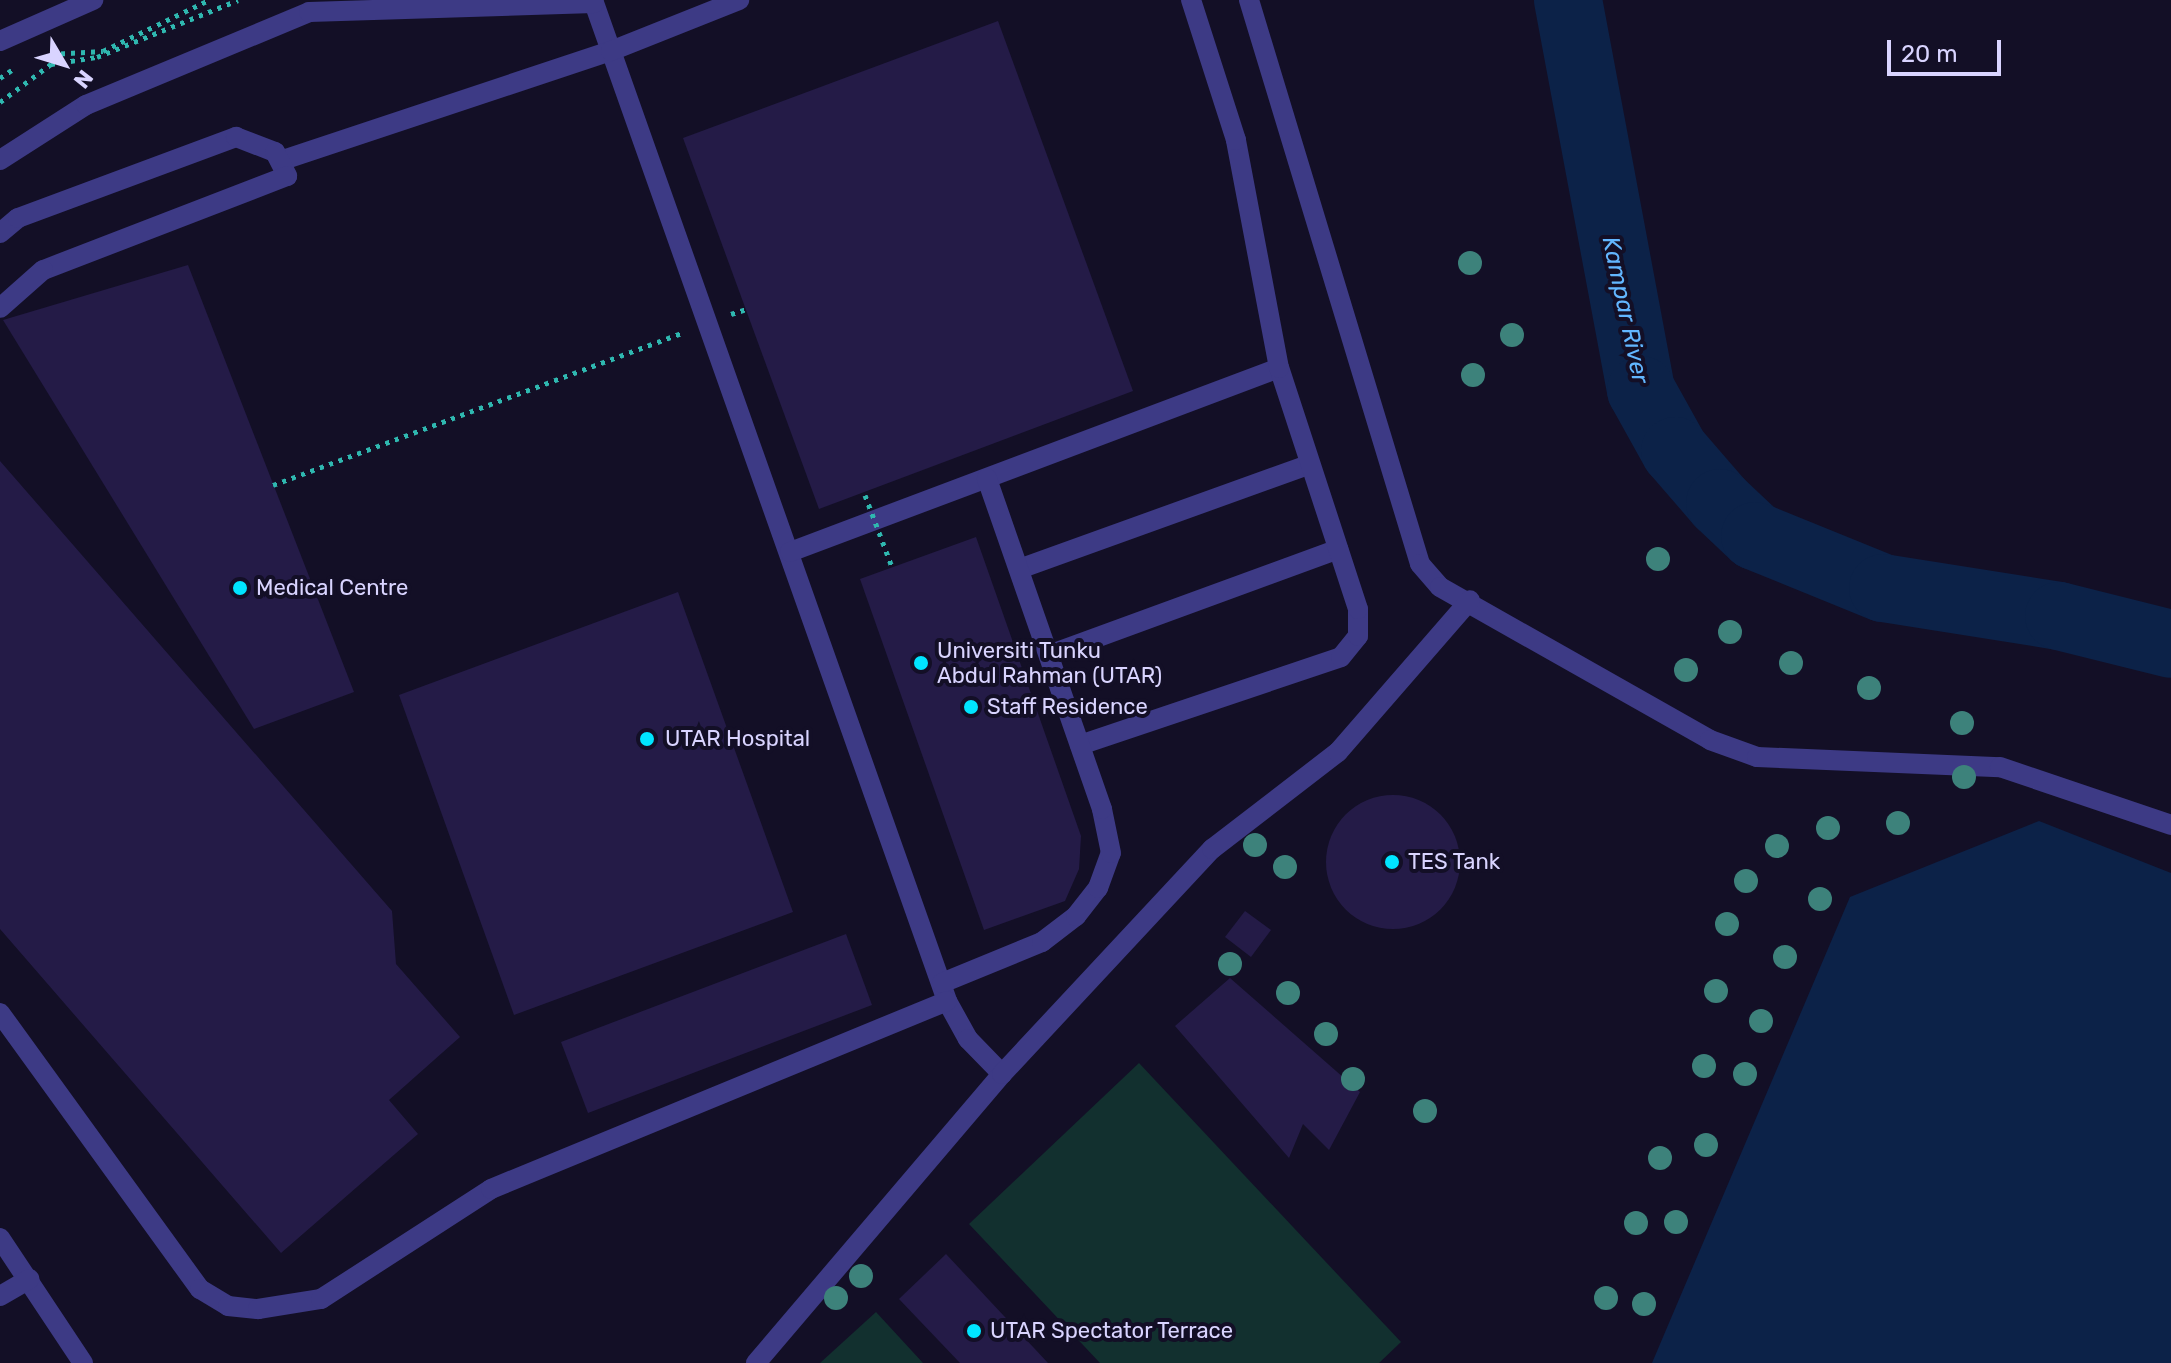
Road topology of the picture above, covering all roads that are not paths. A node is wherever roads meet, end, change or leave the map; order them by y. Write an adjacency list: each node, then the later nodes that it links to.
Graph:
1 (93, 0): 6 (street)
2 (739, 0): 7 (street)
3 (1191, 0): 12 (street)
4 (1249, 0): 18 (street)
5 (593, 1): 7 (street); 8 (street)
6 (0, 41)
7 (611, 51): 9 (street); 16 (street)
8 (0, 160)
9 (283, 160): 10 (street); 11 (street)
10 (0, 233)
11 (0, 308)
12 (1279, 368): 13 (street); 14 (street)
13 (1310, 464): 15 (street); 17 (street)
14 (987, 478): 16 (street); 17 (street)
15 (1338, 549): 19 (street); 20 (street)
16 (790, 552): 22 (street)
17 (1019, 569): 19 (street)
18 (1470, 600): 21 (street); 24 (street)
19 (1049, 655): 20 (street)
20 (1080, 745): 22 (street)
21 (2171, 825)
22 (944, 992): 23 (street); 24 (street)
23 (0, 1013)
24 (1002, 1074): 29 (street)
25 (0, 1238): 26 (street)
26 (29, 1279): 27 (street); 28 (street)
27 (0, 1296)
28 (83, 1363)
29 (756, 1363)

